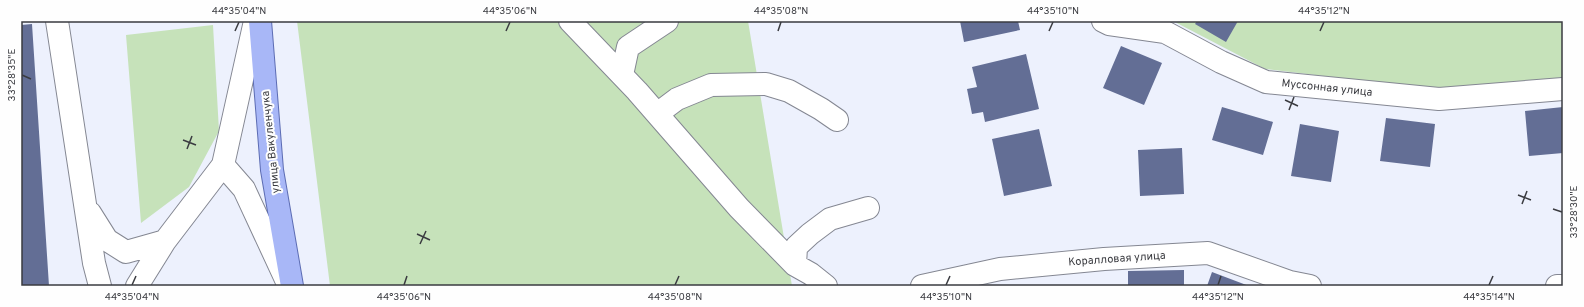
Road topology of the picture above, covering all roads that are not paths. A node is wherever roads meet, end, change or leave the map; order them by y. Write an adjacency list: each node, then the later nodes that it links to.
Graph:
1 (57, 21): 12 (street)
2 (254, 21): 11 (street)
3 (260, 21): 19 (main road, улица Вакуленчука)
4 (570, 21): 7 (street)
5 (667, 21): 7 (street)
6 (1103, 21): 8 (street, Муссонная улица)
7 (622, 75): 9 (street)
8 (1563, 89)
9 (657, 114): 10 (street); 15 (street)
10 (837, 120)
11 (223, 166): 14 (street); 18 (street)
12 (85, 205): 14 (street); 16 (street)
13 (868, 208): 15 (street)
14 (165, 241): 17 (street)
15 (811, 275)
16 (100, 286)
17 (137, 286)
18 (289, 286)
19 (292, 286)
20 (922, 286): 21 (street, Коралловая улица)
21 (1310, 286)
22 (1556, 286): 23 (street)
23 (1563, 286)

